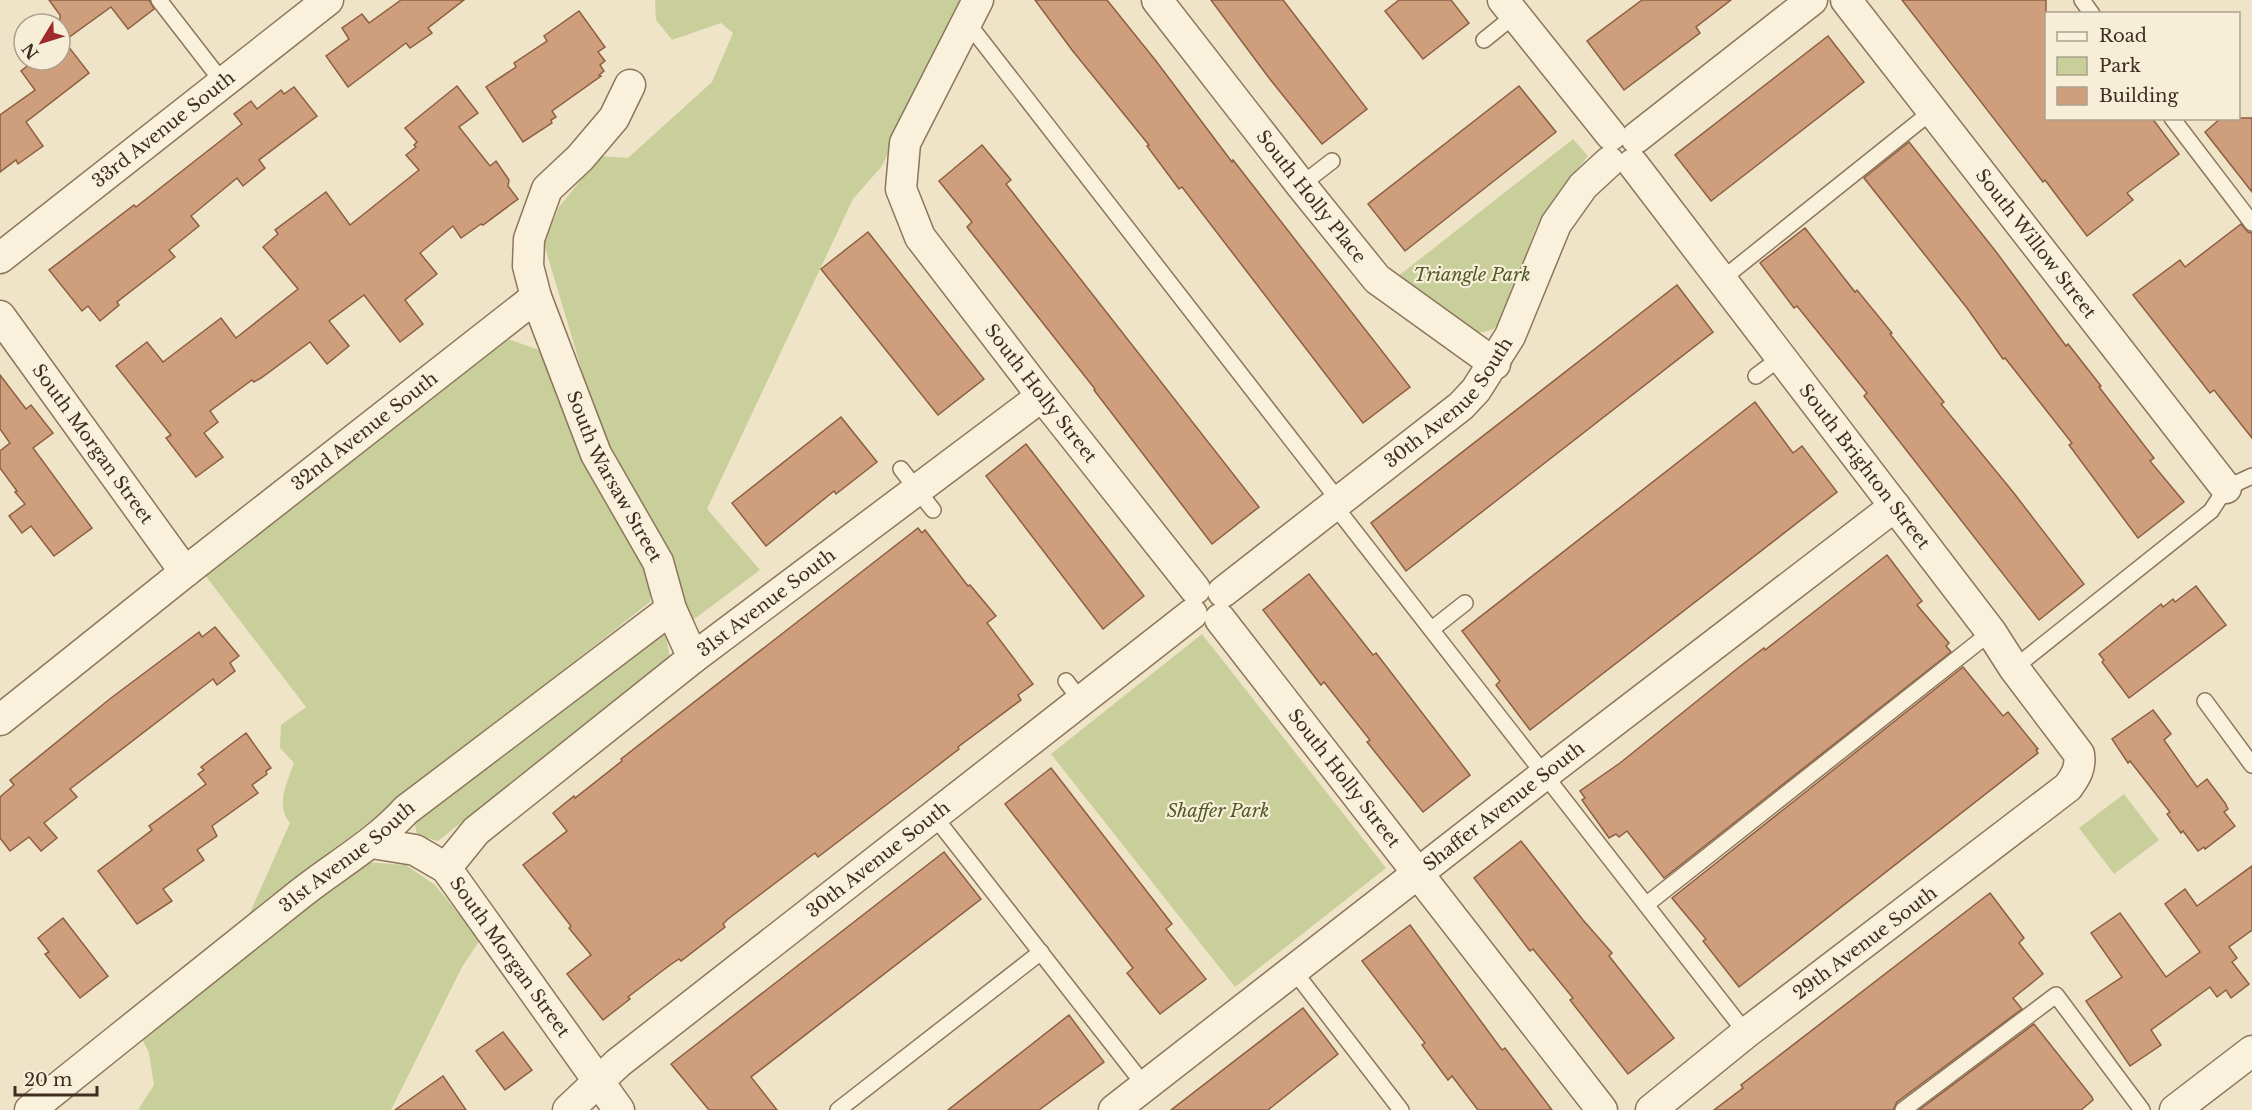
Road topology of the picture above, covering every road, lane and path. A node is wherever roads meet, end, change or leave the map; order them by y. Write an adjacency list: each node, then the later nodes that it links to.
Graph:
1 (159, 0): 9 (lane)
2 (328, 0): 9 (street, 33rd Avenue South)
3 (1157, 0): 15 (street, South Holly Place)
4 (1812, 0): 13 (street, 30th Avenue South)
5 (1846, 0): 11 (street, South Willow Street)
6 (1509, 8): 8 (lane); 13 (street, South Brighton Street)
7 (973, 11): 24 (street, South Holly Street); 26 (lane)
8 (1484, 40)
9 (224, 84): 17 (street, 33rd Avenue South)
10 (630, 86): 19 (street)
11 (1931, 112): 18 (lane); 25 (street, South Willow Street)
12 (2174, 120): 16 (lane)
13 (1622, 150): 18 (street, South Brighton Street); 22 (street, 30th Avenue South)
14 (1332, 161): 15 (lane)
15 (1301, 185): 22 (street, South Holly Place)
16 (2252, 223)
17 (0, 258)
18 (1721, 280): 21 (street, South Brighton Street)
19 (536, 297): 28 (street, 32nd Avenue South); 31 (street, South Warsaw Street)
20 (0, 316): 28 (street, South Morgan Street)
21 (1780, 358): 23 (lane); 27 (street, South Brighton Street)
22 (1495, 364): 26 (street, 30th Avenue South)
23 (1756, 376)
24 (1042, 396): 29 (street, South Holly Street); 34 (street, 31st Avenue South)
25 (2239, 482): 35 (lane)
26 (1336, 503): 29 (street, 30th Avenue South); 32 (lane)
27 (1895, 506): 33 (street, South Brighton Street); 39 (street, Shaffer Avenue South)
28 (184, 572): 37 (street, 32nd Avenue South)
29 (1208, 603): 41 (street, 30th Avenue South); 44 (street, South Holly Street)
30 (1465, 603): 32 (lane)
31 (671, 609): 34 (street, South Warsaw Street); 42 (street, 31st Avenue South)
32 (1432, 629): 39 (lane)
33 (1991, 632): 35 (street, South Brighton Street); 45 (lane)
34 (693, 658): 43 (street, 31st Avenue South)
35 (2014, 668): 40 (street, South Brighton Street)
36 (2205, 701): 38 (lane)
37 (0, 720)
38 (2252, 765)
39 (1544, 775): 44 (street, Shaffer Avenue South); 45 (lane)
40 (2077, 775): 48 (street, 29th Avenue South)
41 (934, 816): 46 (lane); 50 (street, 30th Avenue South)
42 (372, 843): 43 (street, South Morgan Street); 53 (street, 31st Avenue South)
43 (446, 868): 50 (street, South Morgan Street)
44 (1418, 874): 47 (street, Shaffer Avenue South); 58 (street, South Holly Street)
45 (1647, 904): 48 (lane)
46 (1041, 952): 51 (lane); 56 (lane)
47 (1294, 971): 51 (street, Shaffer Avenue South); 52 (lane)
48 (1746, 1033): 59 (street, 29th Avenue South)
49 (2252, 1051): 62 (street)
50 (598, 1081): 54 (street, 30th Avenue South); 55 (street, South Morgan Street)
51 (1145, 1086): 57 (street, Shaffer Avenue South)
52 (1396, 1108)
53 (30, 1110)
54 (568, 1110)
55 (619, 1110)
56 (838, 1110)
57 (1114, 1110)
58 (1602, 1110)
59 (1651, 1110)
60 (1903, 1110): 61 (lane)
61 (2142, 1110)
62 (2175, 1110)

